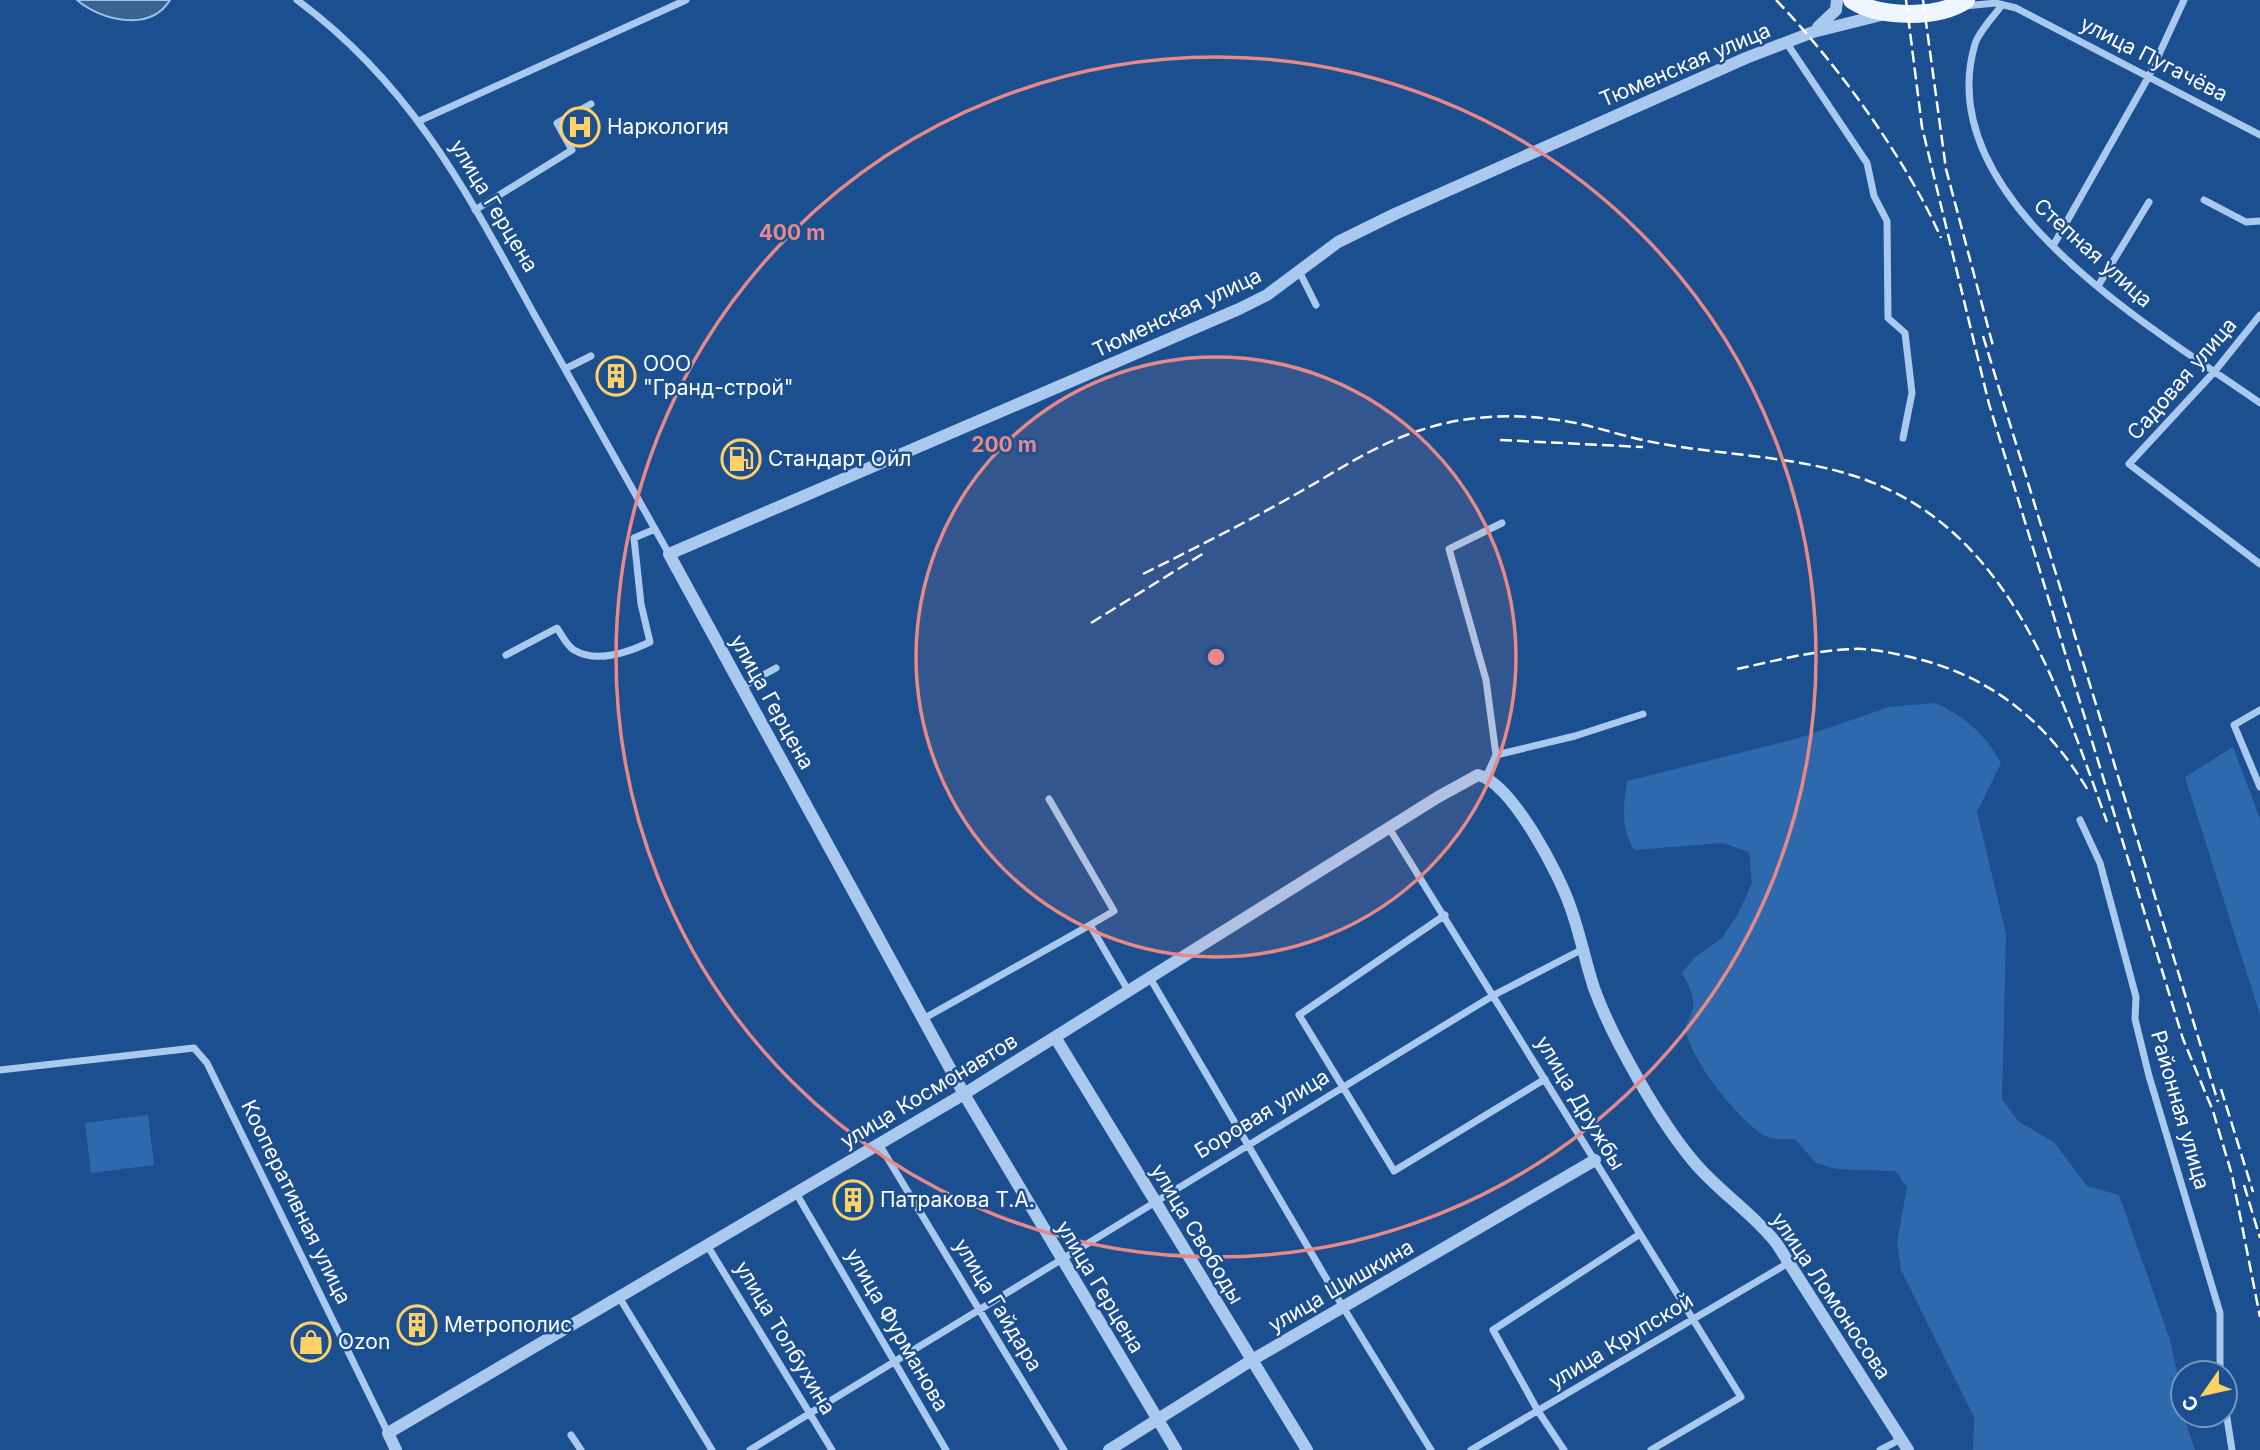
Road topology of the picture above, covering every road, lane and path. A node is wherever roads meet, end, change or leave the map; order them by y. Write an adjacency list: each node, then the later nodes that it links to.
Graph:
1 (297, 0): 14 (street, улица Герцена)
2 (686, 0): 14 (street)
3 (1837, 0): 10 (street)
4 (1852, 0): 9 (main road)
5 (1966, 0): 8 (main road)
6 (2184, 0): 12 (street)
7 (2002, 5): 8 (street, улица Пугачёва); 12 (street, улица Пугачёва); 20 (street, Степная улица)
8 (1949, 9): 9 (main road)
9 (1885, 14): 10 (street, Тюменская улица)
10 (1812, 32): 11 (street, Тюменская улица)
11 (1786, 42): 21 (street, Тюменская улица); 29 (street)
12 (2149, 76): 15 (street, улица Пугачёва); 20 (street)
13 (591, 104): 18 (street)
14 (419, 121): 18 (street, улица Герцена)
15 (2260, 135)
16 (2204, 200): 19 (street)
17 (2150, 202): 22 (street)
18 (475, 210): 26 (street, улица Герцена)
19 (2260, 222)
20 (2053, 246): 22 (street, Степная улица)
21 (1300, 271): 23 (street); 32 (street, Тюменская улица)
22 (2098, 286): 27 (street, Степная улица)
23 (1316, 305)
24 (2260, 315): 27 (street, Садовая улица)
25 (591, 356): 26 (street)
26 (565, 369): 31 (street, улица Герцена)
27 (2215, 372): 28 (street, Степная улица); 33 (street, Садовая улица)
28 (2260, 403)
29 (1903, 438)
30 (1502, 523): 39 (street)
31 (655, 529): 32 (street, улица Герцена); 34 (street)
32 (669, 554): 36 (street, улица Герцена)
33 (2260, 564)
34 (506, 655)
35 (776, 668): 36 (street)
36 (742, 687): 51 (street, улица Герцена)
37 (2260, 710): 41 (street)
38 (1643, 714): 39 (street)
39 (1496, 755): 40 (street)
40 (1486, 777): 44 (street, улица Космонавтов); 47 (street, улица Ломоносова)
41 (2260, 787)
42 (1049, 799): 46 (street)
43 (2080, 820): 70 (street, Районная улица)
44 (1389, 828): 45 (street, улица Дружбы); 48 (street, улица Космонавтов)
45 (1445, 915): 50 (street, улица Дружбы); 55 (street)
46 (1090, 925): 49 (street); 51 (street)
47 (1583, 949): 50 (street, Боровая улица); 65 (street, улица Ломоносова)
48 (1150, 978): 49 (street, улица Космонавтов); 58 (street)
49 (1129, 992): 52 (street, улица Космонавтов)
50 (1494, 995): 54 (street, улица Дружбы); 55 (street, Боровая улица)
51 (923, 1019): 56 (street, улица Герцена)
52 (1055, 1037): 56 (street, улица Космонавтов); 61 (street, улица Свободы)
53 (0, 1070): 77 (street, Кооперативная улица)
54 (1545, 1079): 55 (street); 59 (street, улица Дружбы)
55 (1341, 1087): 58 (street, Боровая улица)
56 (964, 1094): 57 (street, улица Космонавтов); 64 (street, улица Герцена)
57 (879, 1144): 60 (street, улица Космонавтов); 68 (street, улица Гайдара)
58 (1247, 1144): 61 (street, Боровая улица); 67 (street)
59 (1595, 1160): 62 (street, улица Дружбы); 67 (street, улица Шишкина)
60 (796, 1193): 63 (street, улица Космонавтов); 72 (street, улица Фурманова)
61 (1154, 1200): 64 (street, Боровая улица); 71 (street, улица Свободы)
62 (1640, 1234): 69 (street, улица Дружбы); 73 (street)
63 (707, 1245): 66 (street, улица Космонавтов); 74 (street, улица Толбухина)
64 (1062, 1262): 68 (street, Боровая улица); 75 (street, улица Герцена)
65 (1790, 1262): 69 (street, улица Крупской); 79 (street, улица Ломоносова)
66 (619, 1297): 77 (street, улица Космонавтов); 82 (street)
67 (1343, 1307): 71 (street, улица Шишкина); 90 (street)
68 (981, 1310): 72 (street, Боровая улица); 86 (street, улица Гайдара)
69 (1692, 1319): 73 (street, улица Крупской); 93 (street, улица Дружбы)
70 (2220, 1359)
71 (1252, 1360): 75 (street, улица Шишкина); 89 (street, улица Свободы)
72 (897, 1361): 74 (street, Боровая улица); 85 (street, улица Фурманова)
73 (1538, 1411): 91 (street, улица Крупской); 92 (street)
74 (810, 1414): 83 (street, Боровая улица); 84 (street, улица Толбухина)
75 (1158, 1420): 87 (street, улица Шишкина); 88 (street, улица Герцена)
76 (2229, 1429): 95 (street)
77 (388, 1433): 80 (street, Кооперативная улица)
78 (571, 1435): 81 (street)
79 (1905, 1444): 94 (street)
80 (396, 1450)
81 (581, 1450)
82 (712, 1450)
83 (750, 1450)
84 (832, 1450)
85 (946, 1450)
86 (1064, 1450)
87 (1109, 1450)
88 (1176, 1450)
89 (1307, 1450)
90 (1432, 1450)
91 (1471, 1450)
92 (1564, 1450)
93 (1651, 1450)
94 (1880, 1450)
95 (2232, 1450)

